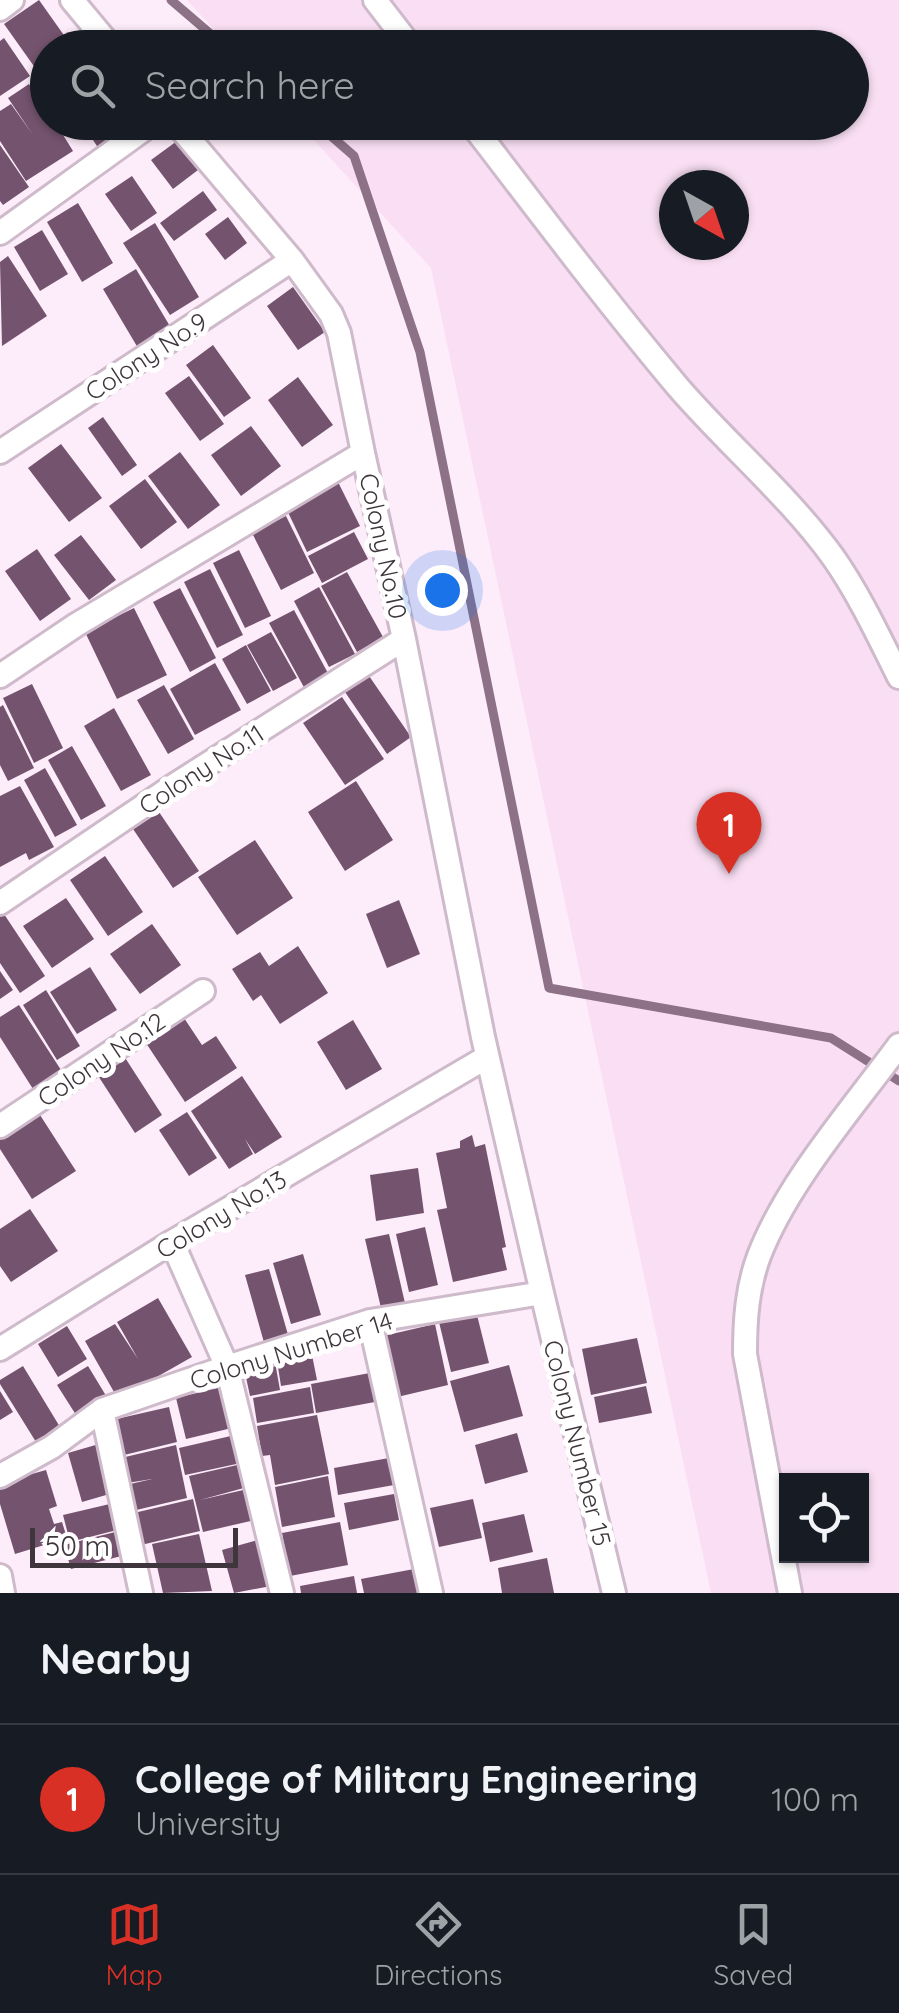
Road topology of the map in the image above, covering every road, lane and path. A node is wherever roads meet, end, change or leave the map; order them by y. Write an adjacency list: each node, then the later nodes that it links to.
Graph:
1 (12, 0): 4 (street)
2 (72, 0): 5 (street)
3 (375, 0): 6 (street)
4 (0, 8)
5 (97, 30)
6 (398, 30)
7 (129, 140): 10 (street)
8 (189, 140): 11 (street)
9 (484, 140): 16 (street)
10 (0, 233)
11 (292, 260): 12 (street, Colony No.9); 13 (street)
12 (0, 452)
13 (363, 453): 14 (street, Colony No.10); 15 (street, Colony No.10)
14 (404, 639): 17 (street, Colony No.11); 20 (street, Colony No.10)
15 (0, 676)
16 (899, 678)
17 (0, 903)
18 (203, 991): 21 (street, Colony No.12)
19 (899, 1046): 35 (street)
20 (487, 1057): 22 (street, Colony No.13); 23 (street)
21 (0, 1126)
22 (172, 1242): 25 (street, Colony No.13); 26 (street)
23 (542, 1293): 24 (street, Colony Number 14); 34 (street, Colony Number 15)
24 (370, 1321): 26 (street, Colony Number 14); 33 (street)
25 (0, 1350)
26 (227, 1367): 27 (street, Colony Number 14); 32 (street)
27 (102, 1410): 28 (street, Colony Number 14); 31 (street)
28 (0, 1476)
29 (0, 1576): 30 (street)
30 (4, 1593)
31 (141, 1593)
32 (282, 1593)
33 (430, 1593)
34 (614, 1593)
35 (790, 1593)

